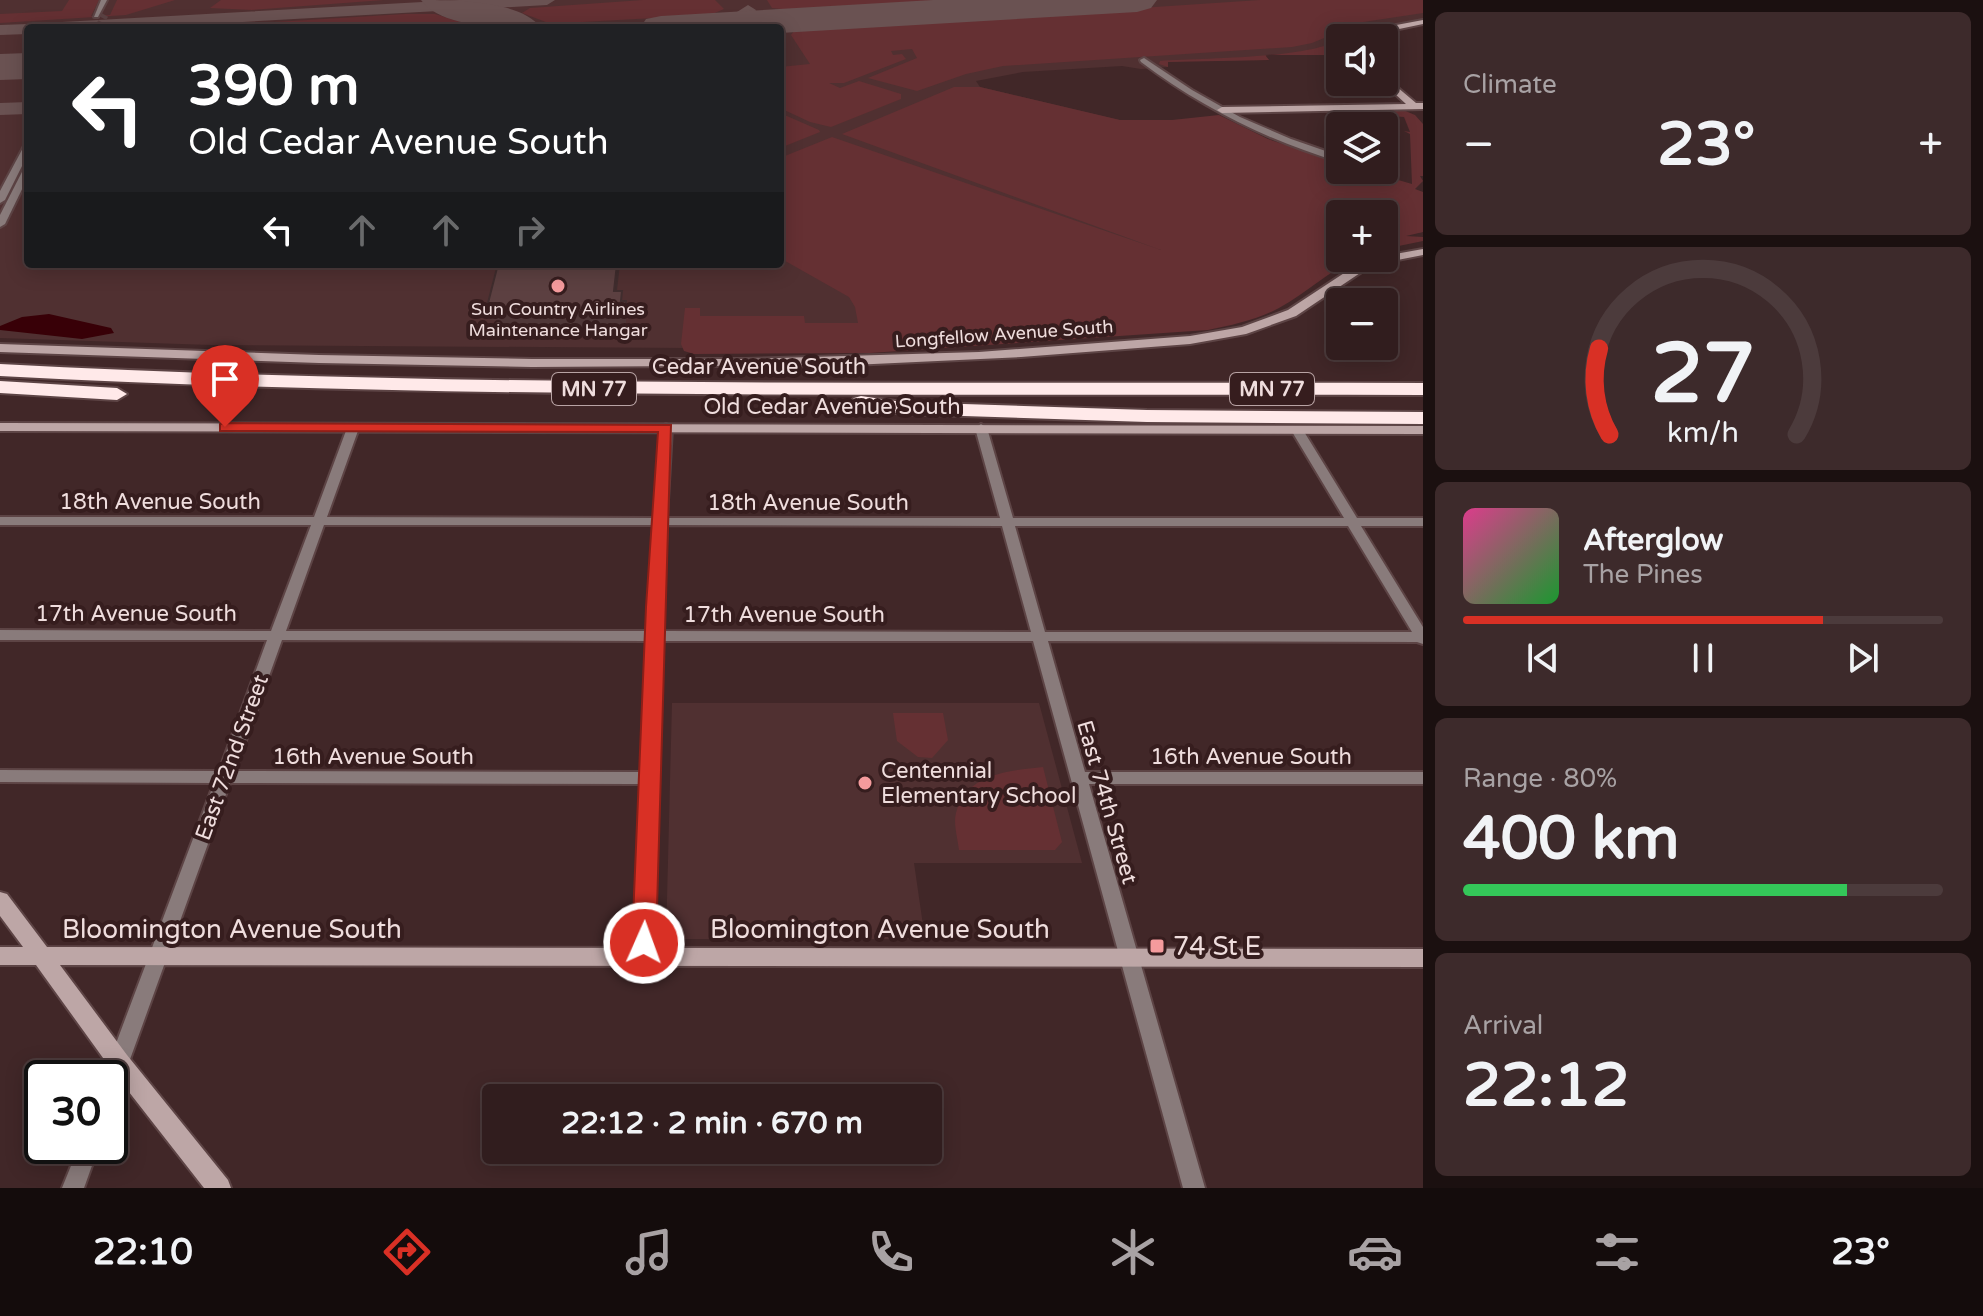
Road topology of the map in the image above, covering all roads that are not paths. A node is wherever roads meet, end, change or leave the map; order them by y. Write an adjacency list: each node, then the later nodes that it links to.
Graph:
1 (104, 0): 2 (street)
2 (112, 0)
3 (1423, 22): 4 (street)
4 (1398, 27)
5 (1423, 28): 6 (street)
6 (1398, 36)
7 (1144, 60): 11 (street)
8 (1398, 81): 10 (street)
9 (1398, 89): 10 (street)
10 (1420, 104): 11 (street); 12 (street)
11 (1222, 110): 14 (street)
12 (1423, 115)
13 (24, 154): 16 (street)
14 (1326, 154)
15 (24, 176): 17 (street)
16 (0, 200)
17 (0, 224)
18 (1423, 244): 19 (street)
19 (1398, 250)
20 (1423, 252): 21 (street, Longfellow Avenue South)
21 (1398, 256)
22 (1353, 272): 23 (street, Longfellow Avenue South)
23 (0, 348)
24 (0, 370): 26 (highway, Cedar Avenue South / MN 77)
25 (0, 387): 28 (highway, Cedar Avenue South / MN 77)
26 (1423, 387)
27 (0, 395): 28 (highway)
28 (135, 395): 29 (highway, Cedar Avenue South / MN 77)
29 (851, 401): 30 (highway, Cedar Avenue South / MN 77); 31 (highway)
30 (1423, 402)
31 (1423, 418)
32 (0, 427): 33 (street, Old Cedar Avenue South)
33 (353, 428): 34 (street, Old Cedar Avenue South); 39 (street, East 72nd Street)
34 (666, 428): 35 (street, Old Cedar Avenue South); 40 (street)
35 (981, 428): 36 (street, Old Cedar Avenue South); 41 (street, East 74th Street)
36 (1297, 430): 37 (street, Old Cedar Avenue South); 42 (street)
37 (1423, 430)
38 (0, 521): 39 (street, 18th Avenue South)
39 (317, 521): 40 (street, 18th Avenue South); 45 (street, East 72nd Street)
40 (659, 521): 41 (street, 18th Avenue South); 46 (street)
41 (1007, 522): 42 (street, 18th Avenue South); 47 (street, East 74th Street)
42 (1351, 522): 43 (street, 18th Avenue South); 48 (street)
43 (1423, 522)
44 (0, 635): 45 (street, 17th Avenue South)
45 (275, 635): 46 (street, 17th Avenue South); 50 (street, East 72nd Street)
46 (654, 636): 47 (street, 17th Avenue South); 51 (street)
47 (1039, 637): 48 (street, 17th Avenue South); 52 (street, East 74th Street)
48 (1423, 637)
49 (0, 776): 50 (street, 16th Avenue South)
50 (223, 777): 51 (street, 16th Avenue South); 57 (street, East 72nd Street)
51 (649, 778): 58 (street)
52 (1078, 778): 53 (street, 16th Avenue South); 59 (street, East 74th Street)
53 (1423, 778)
54 (0, 900): 56 (street)
55 (0, 956): 56 (street, Bloomington Avenue South)
56 (42, 957): 57 (street, Bloomington Avenue South); 61 (street)
57 (157, 957): 58 (street, Bloomington Avenue South); 62 (street, East 72nd Street)
58 (643, 957): 59 (street, Bloomington Avenue South)
59 (1129, 958): 60 (street, Bloomington Avenue South); 67 (street, East 74th Street)
60 (1423, 958)
61 (118, 1060)
62 (120, 1060)
63 (128, 1073): 66 (street)
64 (82, 1164): 65 (street)
65 (73, 1188)
66 (219, 1188)
67 (1194, 1188)

